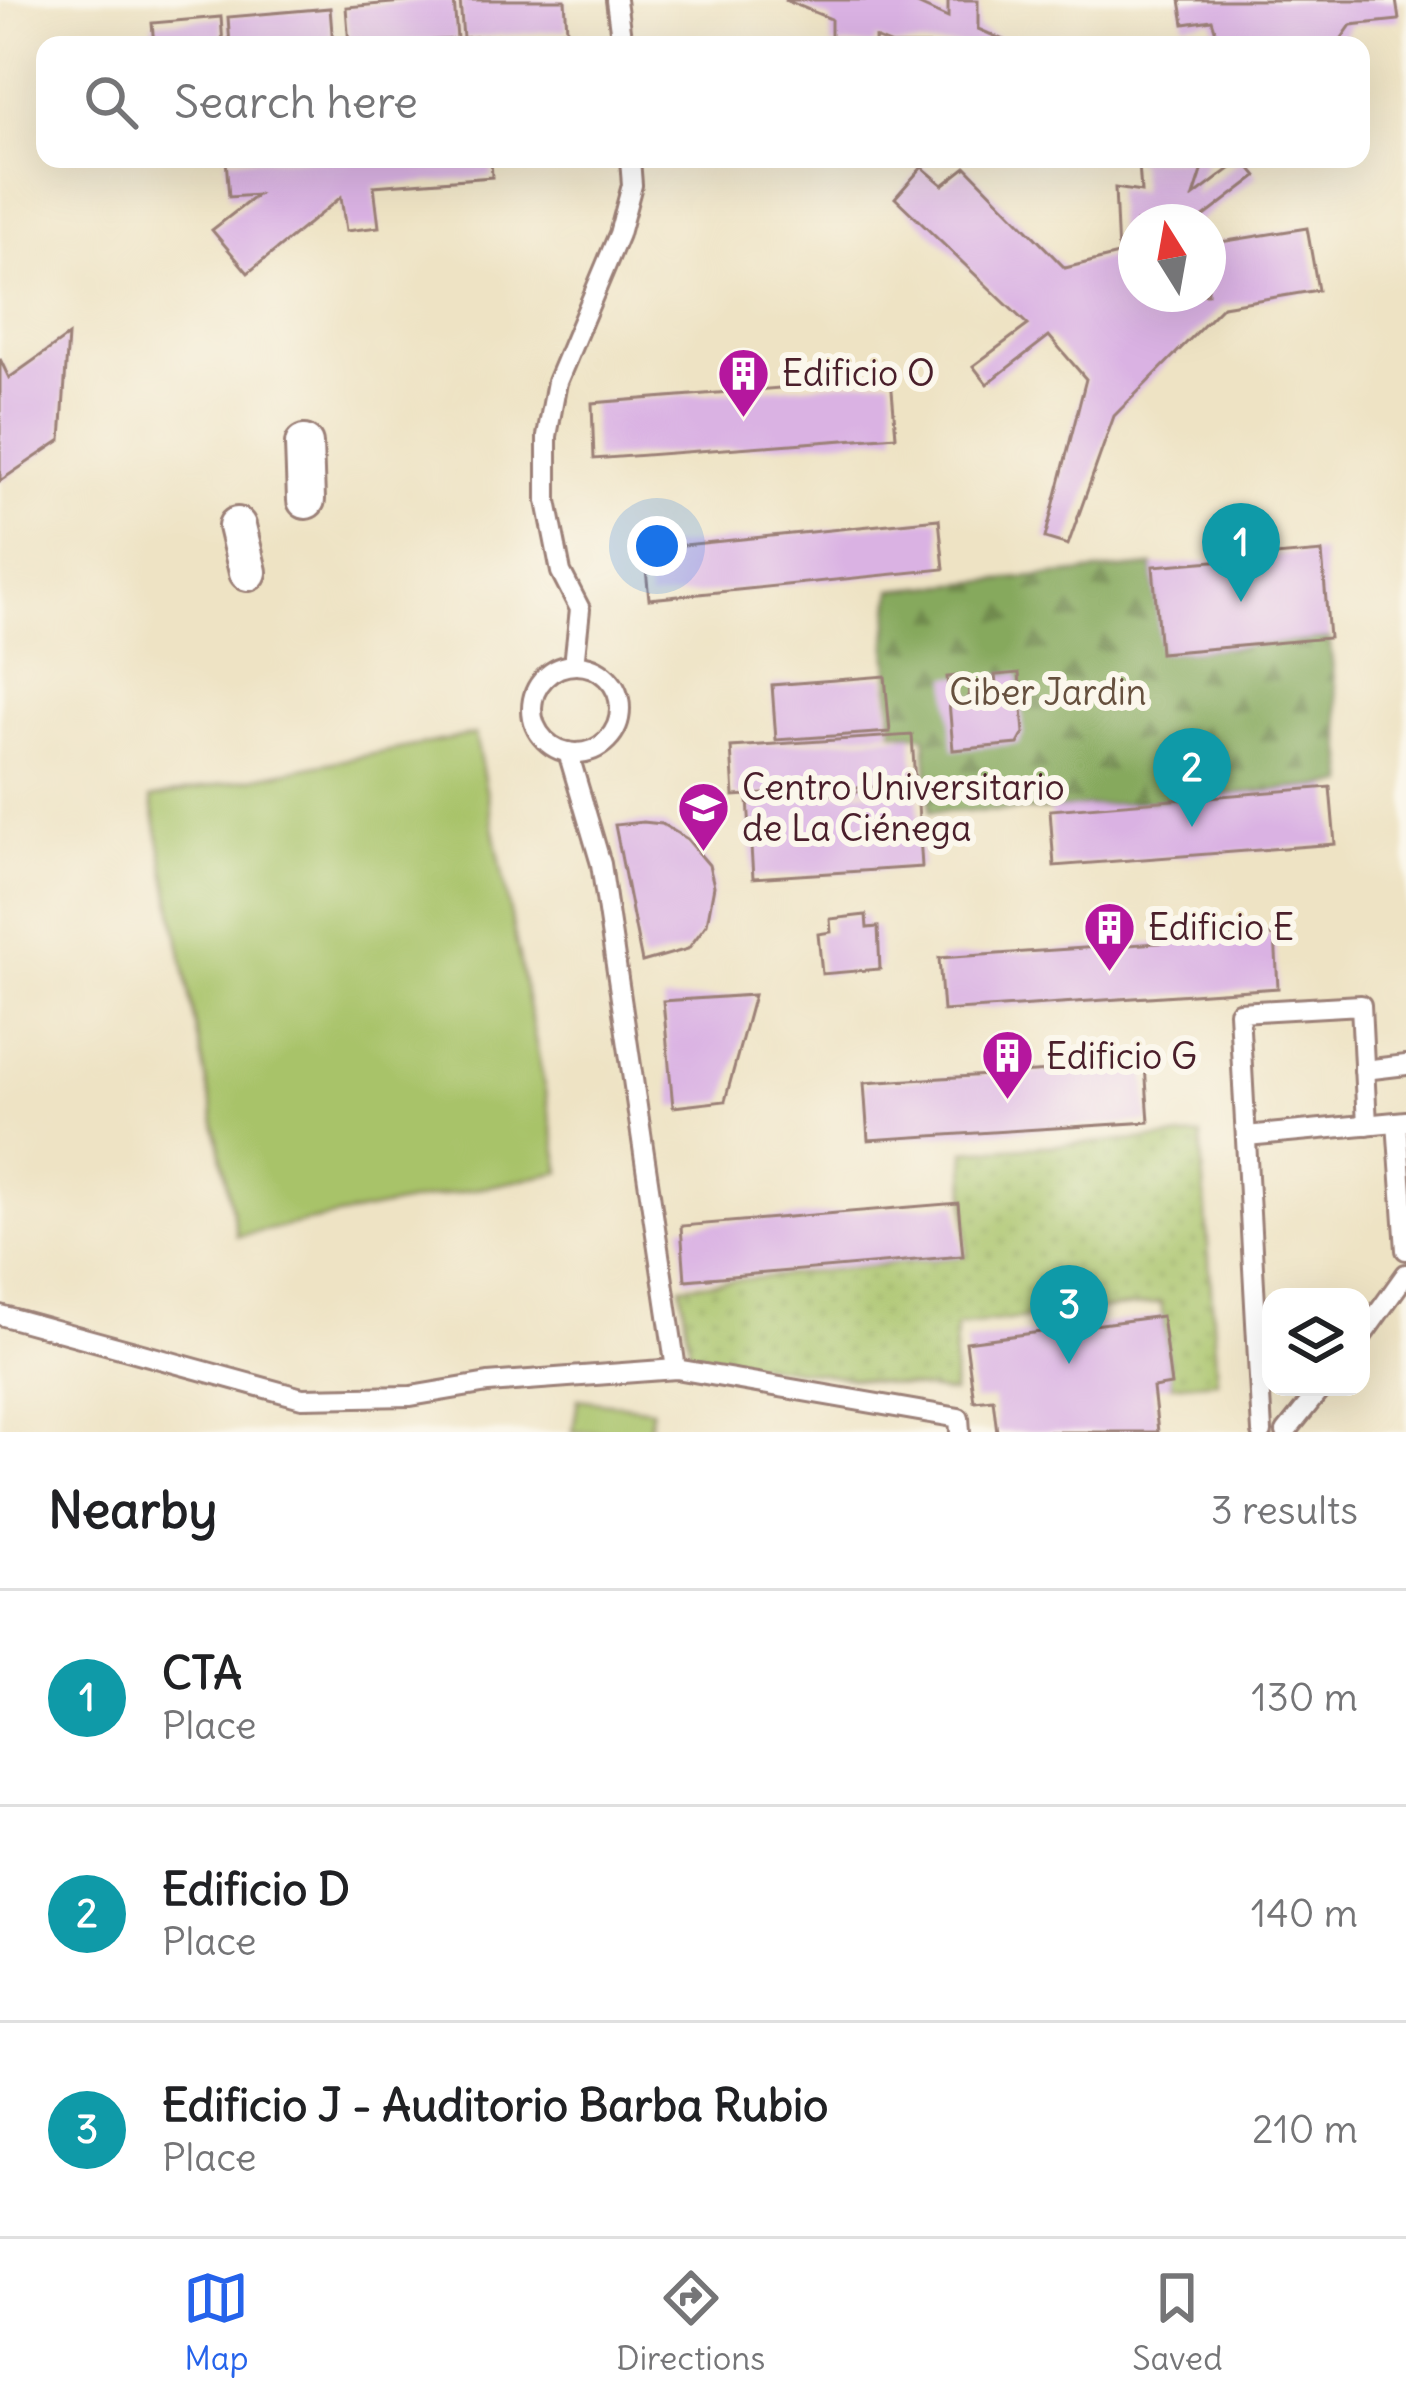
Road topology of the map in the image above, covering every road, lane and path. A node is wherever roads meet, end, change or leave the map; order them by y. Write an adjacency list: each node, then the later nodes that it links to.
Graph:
1 (616, 0): 2 (lane)
2 (621, 36)
3 (631, 168): 8 (lane)
4 (304, 444): 5 (street)
5 (306, 500)
6 (238, 526): 7 (street)
7 (248, 572)
8 (574, 665): 9 (lane); 9 (lane)
9 (568, 752): 19 (lane)
10 (1406, 1065): 11 (lane)
11 (1364, 1070): 13 (lane); 14 (lane)
12 (1401, 1121): 13 (lane); 15 (lane)
13 (1367, 1125): 14 (lane)
14 (1246, 1136): 22 (lane)
15 (1406, 1250)
16 (1406, 1274): 18 (lane)
17 (0, 1316): 19 (lane)
18 (1370, 1324)
19 (676, 1369): 21 (lane)
20 (1315, 1396): 23 (lane)
21 (961, 1432)
22 (1262, 1432)
23 (1286, 1432)

